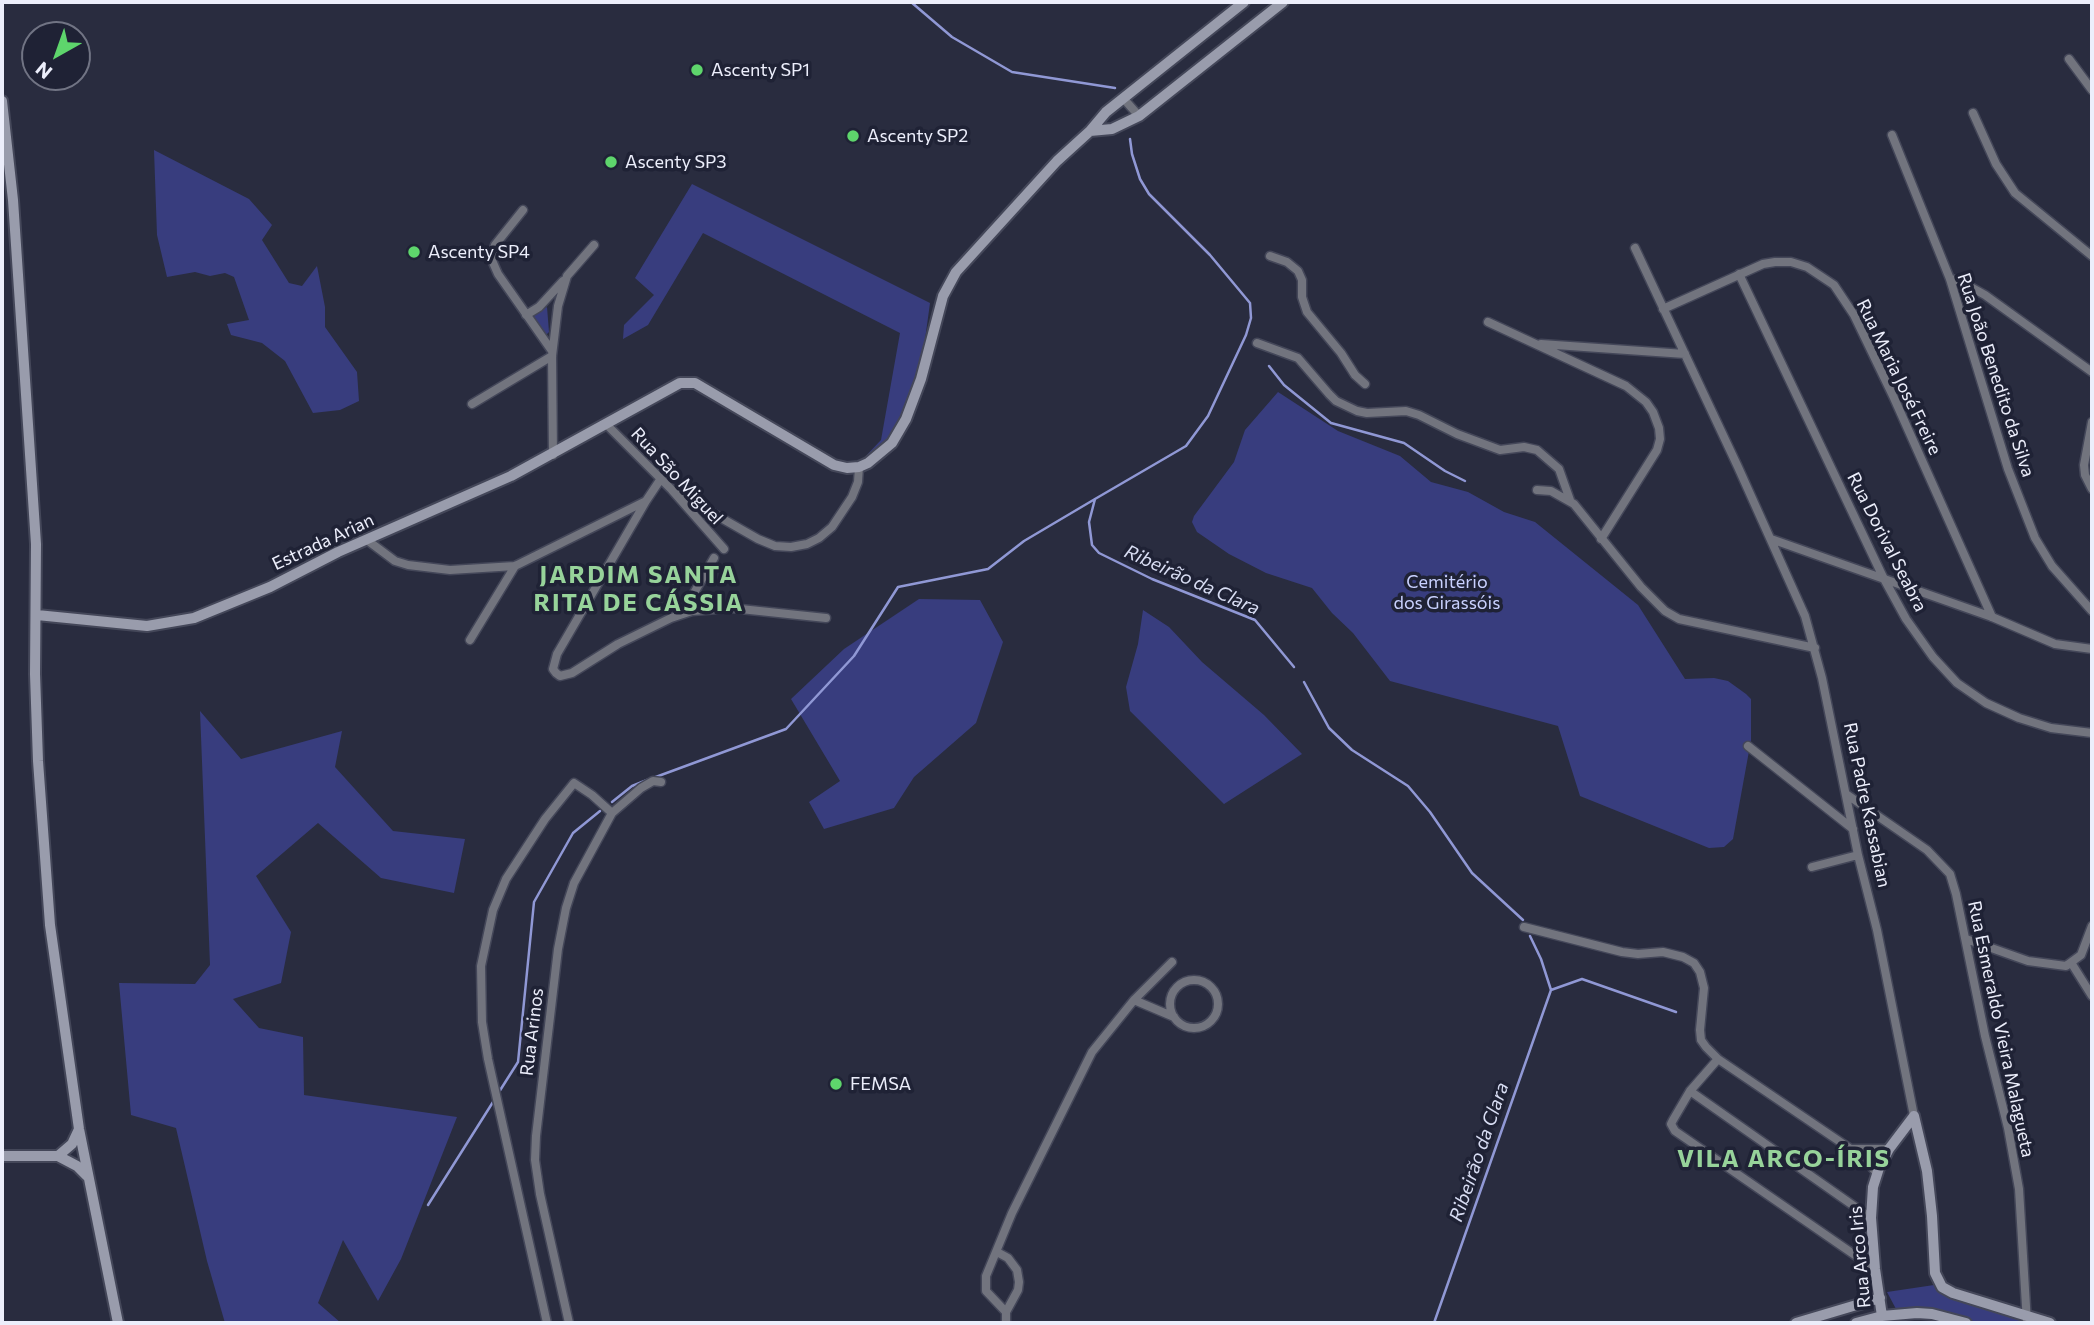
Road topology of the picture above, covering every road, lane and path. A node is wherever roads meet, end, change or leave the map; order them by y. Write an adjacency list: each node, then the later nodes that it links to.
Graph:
1 (1244, 2): 5 (main road)
2 (1283, 2): 8 (main road)
3 (2069, 59): 4 (street)
4 (2092, 90)
5 (1123, 98): 8 (street); 9 (main road)
6 (2, 101): 48 (main road)
7 (1973, 113): 15 (street)
8 (1139, 116): 9 (main road)
9 (1090, 131): 32 (main road)
10 (1892, 135): 18 (street, Rua João Benedito da Silva)
11 (523, 210): 20 (street)
12 (594, 245): 17 (street)
13 (1635, 248): 19 (street, Rua Padre Kassabian)
14 (1270, 256): 27 (street)
15 (2092, 256)
16 (1740, 274): 19 (street, Rua Maria José Freire); 45 (street, Rua Dorival Seabra); 50 (street, Rua Maria José Freire)
17 (567, 276): 20 (street); 24 (street)
18 (1950, 279): 26 (street); 46 (street, Rua João Benedito da Silva)
19 (1663, 309): 25 (street, Rua Padre Kassabian)
20 (526, 315): 24 (street)
21 (1488, 322): 23 (street)
22 (1257, 343): 38 (street)
23 (1535, 344): 25 (street); 39 (street)
24 (552, 353): 28 (street); 31 (street)
25 (1685, 354): 40 (street, Rua Padre Kassabian)
26 (2092, 372)
27 (1365, 384)
28 (472, 404)
29 (2092, 422): 34 (street)
30 (607, 425): 31 (main road, Estrada Arian); 32 (main road, Estrada Arian); 33 (street, Rua São Miguel)
31 (553, 455): 41 (main road, Estrada Arian)
32 (859, 467): 35 (street)
33 (660, 480): 35 (street, Rua São Miguel); 37 (street)
34 (2092, 489)
35 (672, 490): 42 (street, Rua São Miguel)
36 (1537, 490): 38 (street)
37 (646, 500): 44 (street); 47 (street)
38 (1570, 500): 39 (street)
39 (1601, 539): 52 (street)
40 (1771, 539): 45 (street); 52 (street, Rua Padre Kassabian)
41 (367, 540): 44 (street); 48 (main road, Estrada Arian)
42 (724, 549)
43 (714, 558): 47 (street)
44 (515, 566): 51 (street)
45 (1883, 577): 50 (street); 54 (street, Rua Dorival Seabra)
46 (2092, 611)
47 (682, 614): 49 (street)
48 (37, 615): 73 (main road)
49 (826, 618)
50 (1992, 618): 53 (street)
51 (470, 640)
52 (1815, 648): 57 (street, Rua Padre Kassabian)
53 (2092, 649)
54 (2092, 733)
55 (1748, 746): 59 (street)
56 (661, 782): 58 (street, Rua Arinos)
57 (1846, 794): 59 (street, Rua Padre Kassabian); 64 (street, Rua Esmeraldo Vieira Malagueta)
58 (612, 813): 88 (street, Rua Arinos); 89 (street, Rua Arinos)
59 (1853, 829): 60 (street, Rua Padre Kassabian)
60 (1858, 855): 61 (street); 72 (street, Rua Padre Kassabian)
61 (1812, 867)
62 (2092, 926): 66 (street)
63 (1524, 927): 70 (street)
64 (1966, 939): 66 (street); 86 (street, Rua Esmeraldo Vieira Malagueta)
65 (1172, 962): 68 (street)
66 (2072, 964): 67 (street)
67 (2092, 996)
68 (1134, 1000): 69 (street); 81 (street)
69 (1174, 1017): 69 (street)
70 (1718, 1059): 71 (street); 74 (street)
71 (1690, 1091): 80 (street); 82 (street)
72 (1914, 1116): 75 (main road, Rua Arco Iris); 86 (main road, Rua Padre Kassabian)
73 (79, 1129): 77 (main road); 79 (main road)
74 (1850, 1149): 75 (street); 78 (street)
75 (1889, 1149): 78 (main road, Rua Arco Iris)
76 (2, 1156): 77 (main road)
77 (58, 1156): 79 (main road)
78 (1877, 1173): 80 (main road, Rua Arco Iris)
79 (88, 1176): 87 (main road)
80 (1871, 1218): 82 (main road, Rua Arco Iris)
81 (997, 1252): 84 (street); 84 (street)
82 (1875, 1269): 83 (main road, Rua Arco Iris)
83 (1880, 1298): 85 (main road, Rua Arco Iris); 91 (main road)
84 (1006, 1312): 90 (street)
85 (1883, 1320): 92 (main road); 93 (main road)
86 (2026, 1320): 94 (main road, Rua Padre Kassabian)
87 (118, 1323)
88 (547, 1323)
89 (569, 1323)
90 (1006, 1323)
91 (1796, 1323)
92 (1856, 1323)
93 (1966, 1323)
94 (2050, 1323)

